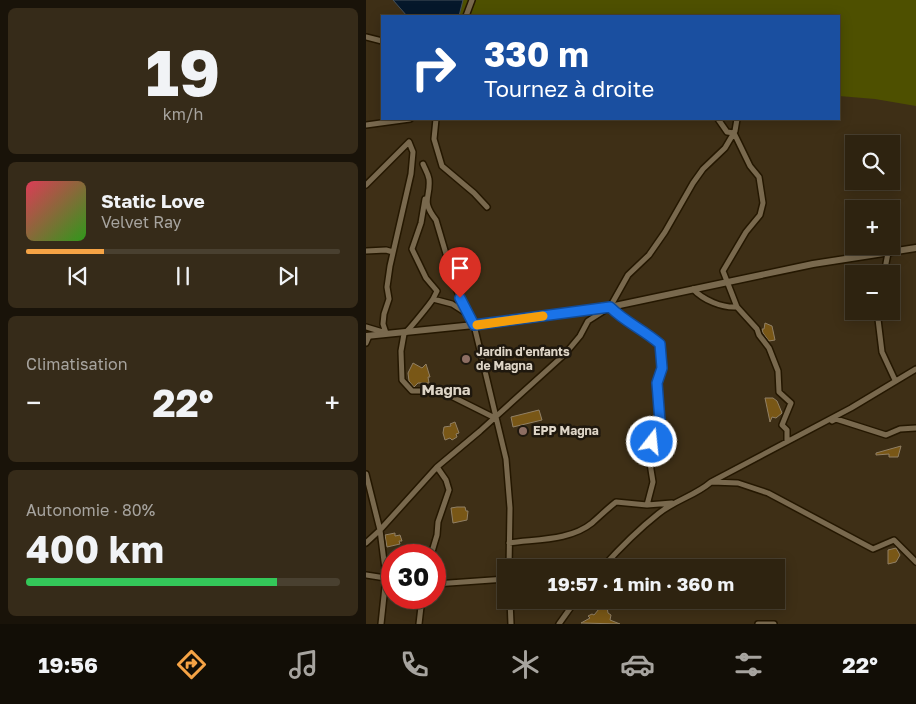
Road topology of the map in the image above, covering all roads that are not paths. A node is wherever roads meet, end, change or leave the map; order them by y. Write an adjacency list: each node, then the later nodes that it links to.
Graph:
1 (472, 0): 2 (street)
2 (466, 15)
3 (366, 37): 4 (street)
4 (381, 41)
5 (403, 120): 9 (street)
6 (436, 120): 14 (street)
7 (719, 120): 10 (street)
8 (737, 120): 10 (street)
9 (366, 125)
10 (734, 133): 20 (street); 23 (street)
11 (423, 164): 13 (street)
12 (366, 185): 18 (street)
13 (425, 198): 22 (street); 25 (street)
14 (487, 207)
15 (916, 248): 17 (street)
16 (366, 251): 18 (street)
17 (900, 251)
18 (393, 252): 30 (street)
19 (874, 255): 20 (street)
20 (726, 282): 21 (street); 24 (street)
21 (693, 289): 23 (street); 24 (street)
22 (433, 299): 25 (street); 29 (street)
23 (610, 307): 27 (street); 35 (street); 44 (street)
24 (737, 307): 38 (street)
25 (466, 313): 27 (street)
26 (878, 320): 34 (street)
27 (474, 325): 29 (street); 35 (street)
28 (366, 327): 30 (street)
29 (409, 330): 30 (street); 35 (street)
30 (386, 333): 31 (street)
31 (368, 336): 32 (street)
32 (366, 343)
33 (916, 369): 34 (street)
34 (895, 380): 36 (street)
35 (495, 418): 39 (street); 47 (street)
36 (822, 424): 37 (street); 38 (street)
37 (916, 428)
38 (787, 441): 42 (street)
39 (438, 467): 45 (street); 49 (street)
40 (366, 474): 41 (street)
41 (367, 480): 45 (street)
42 (712, 482): 43 (street); 52 (street)
43 (675, 503): 44 (street); 51 (street)
44 (646, 505): 47 (street)
45 (380, 530): 46 (street); 48 (street)
46 (366, 543)
47 (509, 543): 50 (street)
48 (383, 544)
49 (434, 544)
50 (510, 559)
51 (611, 559)
52 (916, 562)
53 (366, 575): 54 (street)
54 (381, 577)
55 (497, 580): 56 (street)
56 (446, 583)
57 (384, 609): 61 (street)
58 (421, 609): 62 (street)
59 (510, 609): 63 (street)
60 (570, 609): 64 (street)
61 (381, 624)
62 (419, 624)
63 (511, 624)
64 (559, 624)
65 (758, 624): 66 (street)
66 (774, 624)

